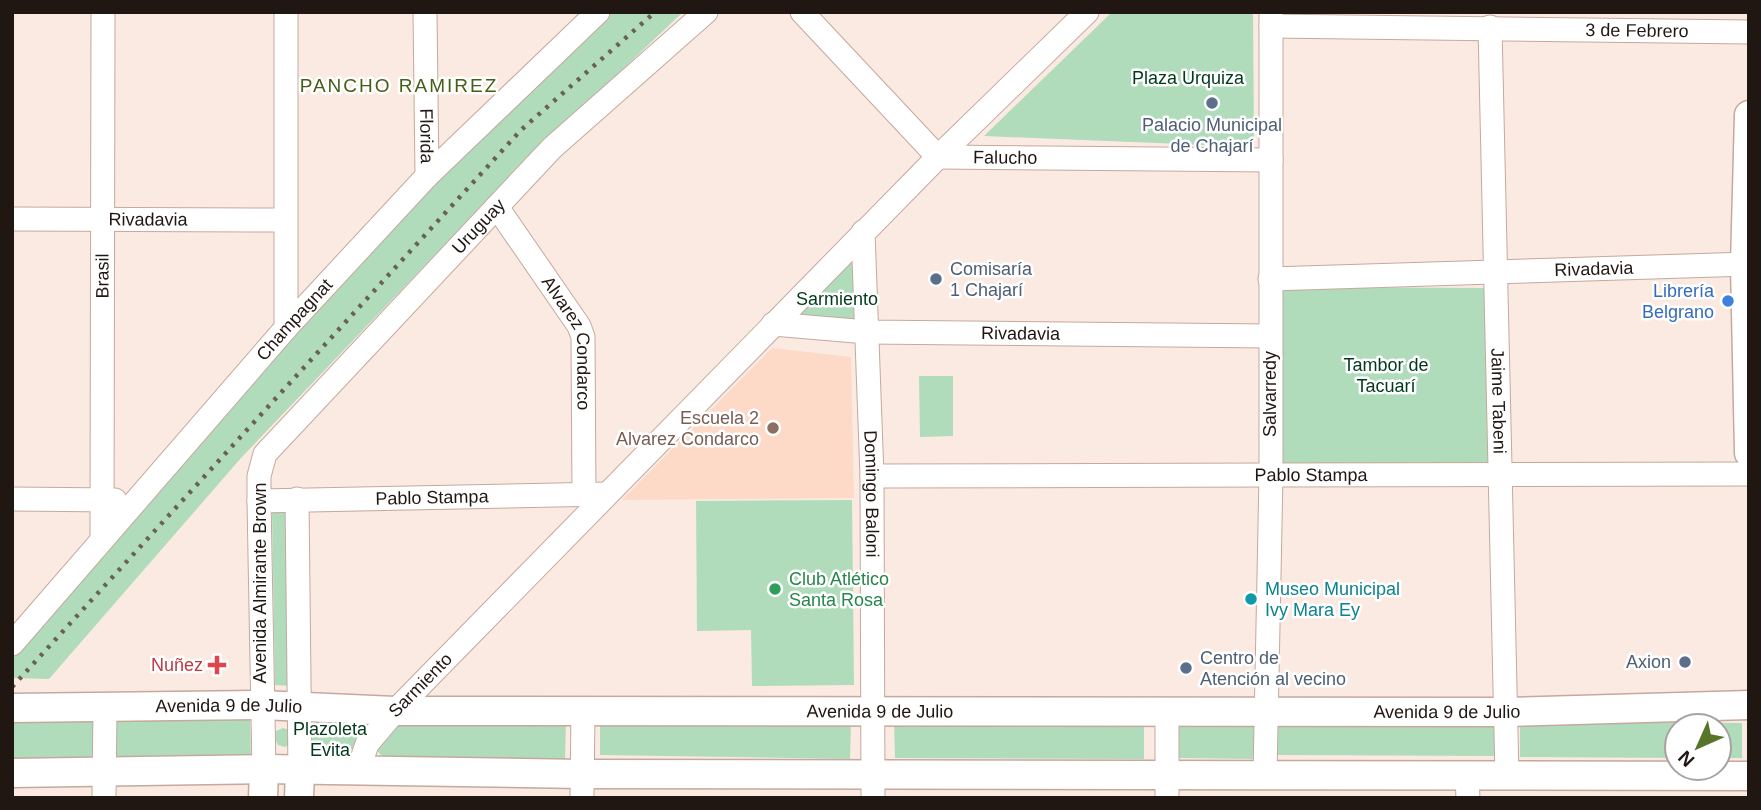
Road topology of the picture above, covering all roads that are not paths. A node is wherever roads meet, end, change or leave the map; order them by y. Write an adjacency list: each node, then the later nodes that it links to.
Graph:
1 (103, 12): 17 (street, Brasil)
2 (286, 12): 19 (street)
3 (425, 12): 15 (street, Florida)
4 (597, 12): 15 (street, Champagnat)
5 (706, 12): 16 (street, Uruguay)
6 (802, 12): 13 (street)
7 (1087, 12): 13 (street, Sarmiento)
8 (1271, 19): 9 (street, 3 de Febrero); 14 (street, Salvarredy)
9 (1455, 21): 10 (street, 3 de Febrero)
10 (1490, 27): 11 (street, 3 de Febrero); 22 (street, Jaime Tabeni)
11 (1749, 32)
12 (1749, 115): 21 (main road)
13 (938, 157): 14 (street, Falucho); 20 (street, Sarmiento)
14 (1271, 160): 23 (street, Salvarredy)
15 (427, 176): 25 (street, Champagnat)
16 (496, 207): 29 (street, Uruguay); 34 (street, Alvarez Condarco)
17 (105, 218): 18 (street, Rivadavia); 19 (street, Rivadavia); 38 (street, Brasil)
18 (12, 219)
19 (285, 220): 25 (street)
20 (863, 232): 24 (street, Sarmiento); 26 (street, Domingo Baloni)
21 (1747, 264): 22 (street, Rivadavia); 28 (main road)
22 (1496, 273): 23 (street, Rivadavia); 32 (street, Jaime Tabeni)
23 (1270, 279): 27 (street, Salvarredy)
24 (773, 324): 26 (street, Rivadavia); 34 (street, Sarmiento)
25 (286, 328): 35 (street, Champagnat)
26 (867, 332): 27 (street, Rivadavia); 33 (street, Domingo Baloni)
27 (1270, 336): 31 (street, Salvarredy)
28 (1749, 453)
29 (265, 454): 39 (street, Avenida Almirante Brown)
30 (1749, 474): 32 (street, Pablo Stampa)
31 (1271, 475): 32 (street, Pablo Stampa); 33 (street, Pablo Stampa); 52 (street, Salvarredy)
32 (1500, 475): 53 (street, Jaime Tabeni)
33 (872, 476): 50 (street, Domingo Baloni)
34 (595, 495): 37 (street, Pablo Stampa); 49 (street, Sarmiento)
35 (139, 498): 38 (street); 40 (street, Champagnat)
36 (12, 499): 38 (street)
37 (297, 499): 39 (street, Pablo Stampa); 44 (street, Avenida Almirante Brown)
38 (102, 500): 40 (street, Brasil)
39 (259, 501): 43 (street, Avenida Almirante Brown)
40 (102, 538): 41 (street, Champagnat)
41 (12, 645)
42 (1749, 682): 45 (main road)
43 (261, 705): 44 (main road, Avenida 9 de Julio); 47 (main road, Avenida 9 de Julio); 54 (street, Avenida Almirante Brown)
44 (298, 705): 49 (main road, Avenida 9 de Julio); 60 (street, Avenida Almirante Brown)
45 (1749, 706): 53 (main road, Avenida 9 de Julio)
46 (12, 708): 47 (main road, Avenida 9 de Julio)
47 (105, 709): 61 (street)
48 (583, 710): 49 (main road, Avenida 9 de Julio); 50 (main road, Avenida 9 de Julio); 62 (street)
49 (394, 711): 55 (street, Sarmiento)
50 (874, 711): 51 (main road, Avenida 9 de Julio); 63 (street, Domingo Baloni)
51 (1167, 711): 52 (main road, Avenida 9 de Julio); 64 (street)
52 (1268, 711): 53 (main road, Avenida 9 de Julio); 57 (street, Salvarredy)
53 (1506, 712): 58 (street, Jaime Tabeni)
54 (264, 769): 60 (main road); 61 (main road); 66 (main road, Avenida Almirante Brown)
55 (358, 771): 60 (main road); 62 (main road)
56 (12, 773): 61 (main road)
57 (1265, 776): 64 (main road); 65 (main road)
58 (1507, 776): 59 (main road); 65 (main road)
59 (1749, 776)
60 (300, 784)
61 (104, 785)
62 (582, 786): 63 (main road)
63 (874, 786): 64 (main road)
64 (1167, 787)
65 (1467, 787)
66 (263, 798)

